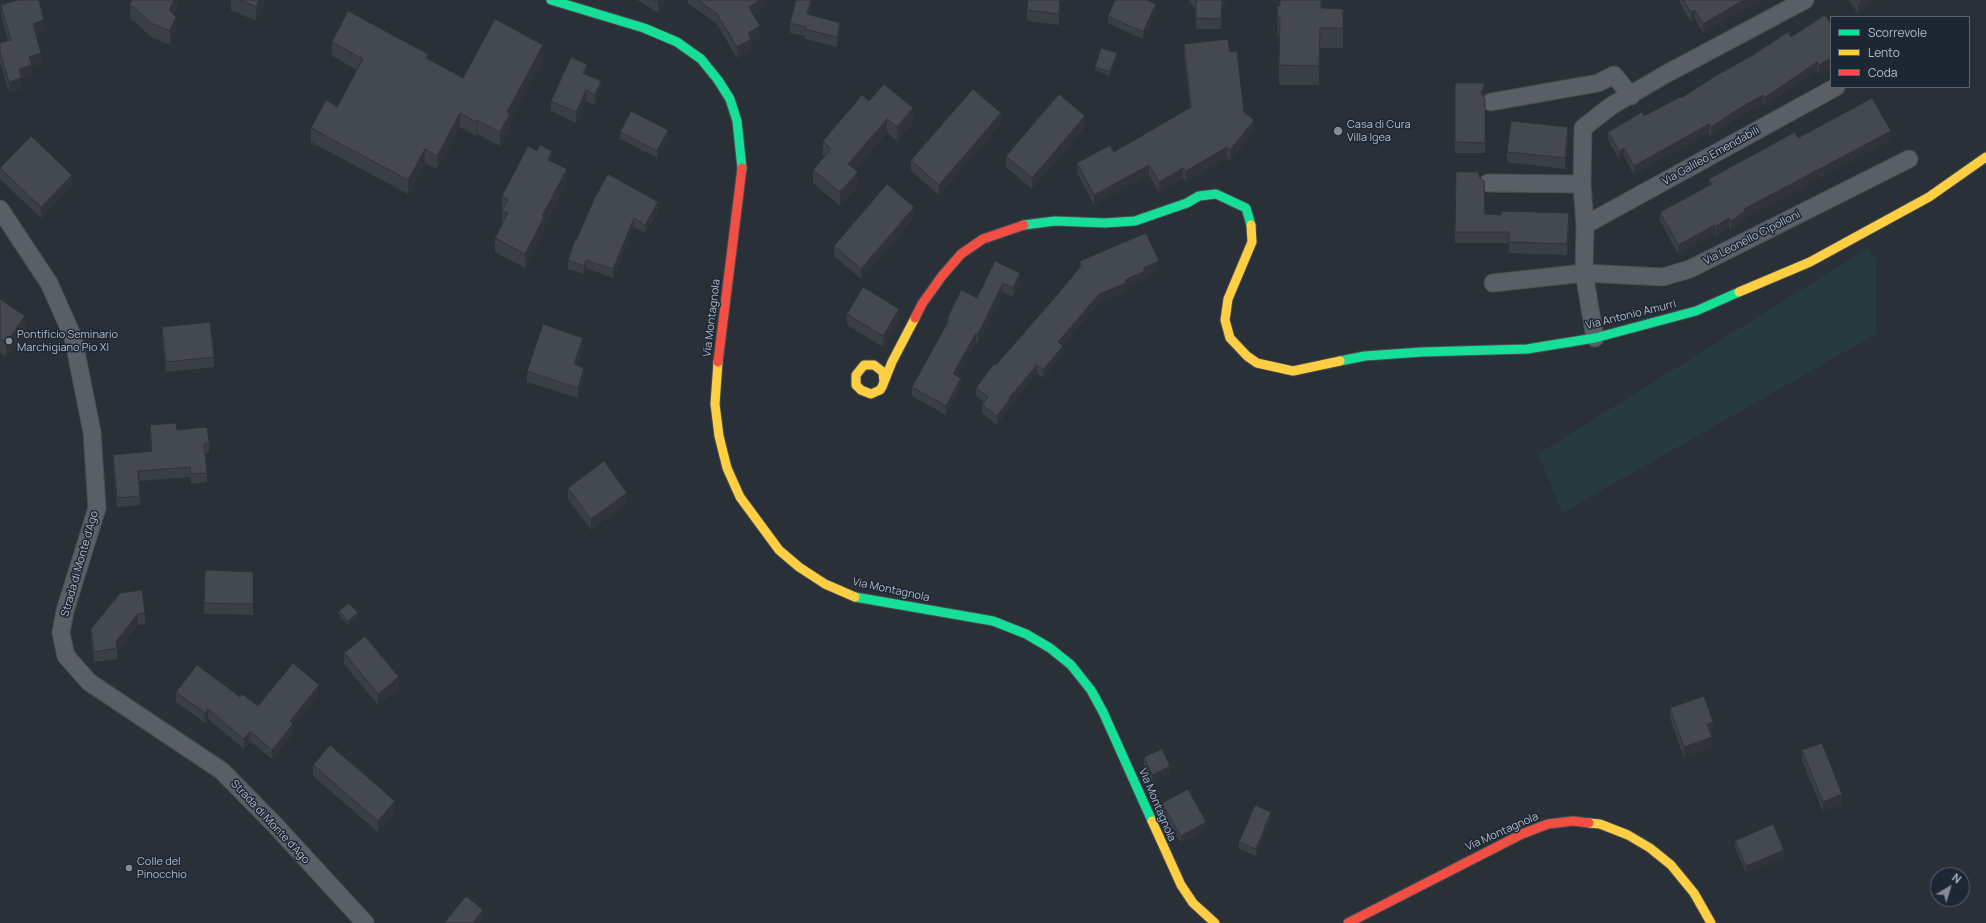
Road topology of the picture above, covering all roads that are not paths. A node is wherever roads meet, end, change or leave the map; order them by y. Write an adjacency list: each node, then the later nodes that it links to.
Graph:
1 (551, 0): 21 (main road, Via Montagnola)
2 (1804, 0): 5 (street)
3 (1598, 83): 5 (street); 6 (street); 7 (street)
4 (1834, 88): 13 (street, Via Galileo Emendabili)
5 (1631, 96): 7 (street)
6 (1491, 102)
7 (1611, 106): 11 (street)
8 (1986, 157): 16 (main road, Via Antonio Amurri)
9 (1909, 159): 14 (street, Via Leonello Cipolloni)
10 (1488, 183): 11 (street)
11 (1582, 184): 13 (street)
12 (0, 209): 20 (street, Strada di Monte d'Ago)
13 (1585, 226): 14 (street)
14 (1584, 273): 15 (street, Via Leonello Cipolloni); 16 (street)
15 (1493, 283)
16 (1596, 338): 17 (main road, Via Antonio Amurri)
17 (892, 362): 18 (street); 19 (main road, Via Antonio Amurri)
18 (869, 364): 19 (main road); 19 (main road)
19 (884, 382)
20 (365, 923)
21 (1215, 923)
22 (1348, 923): 23 (main road, Via Montagnola)
23 (1711, 923)

